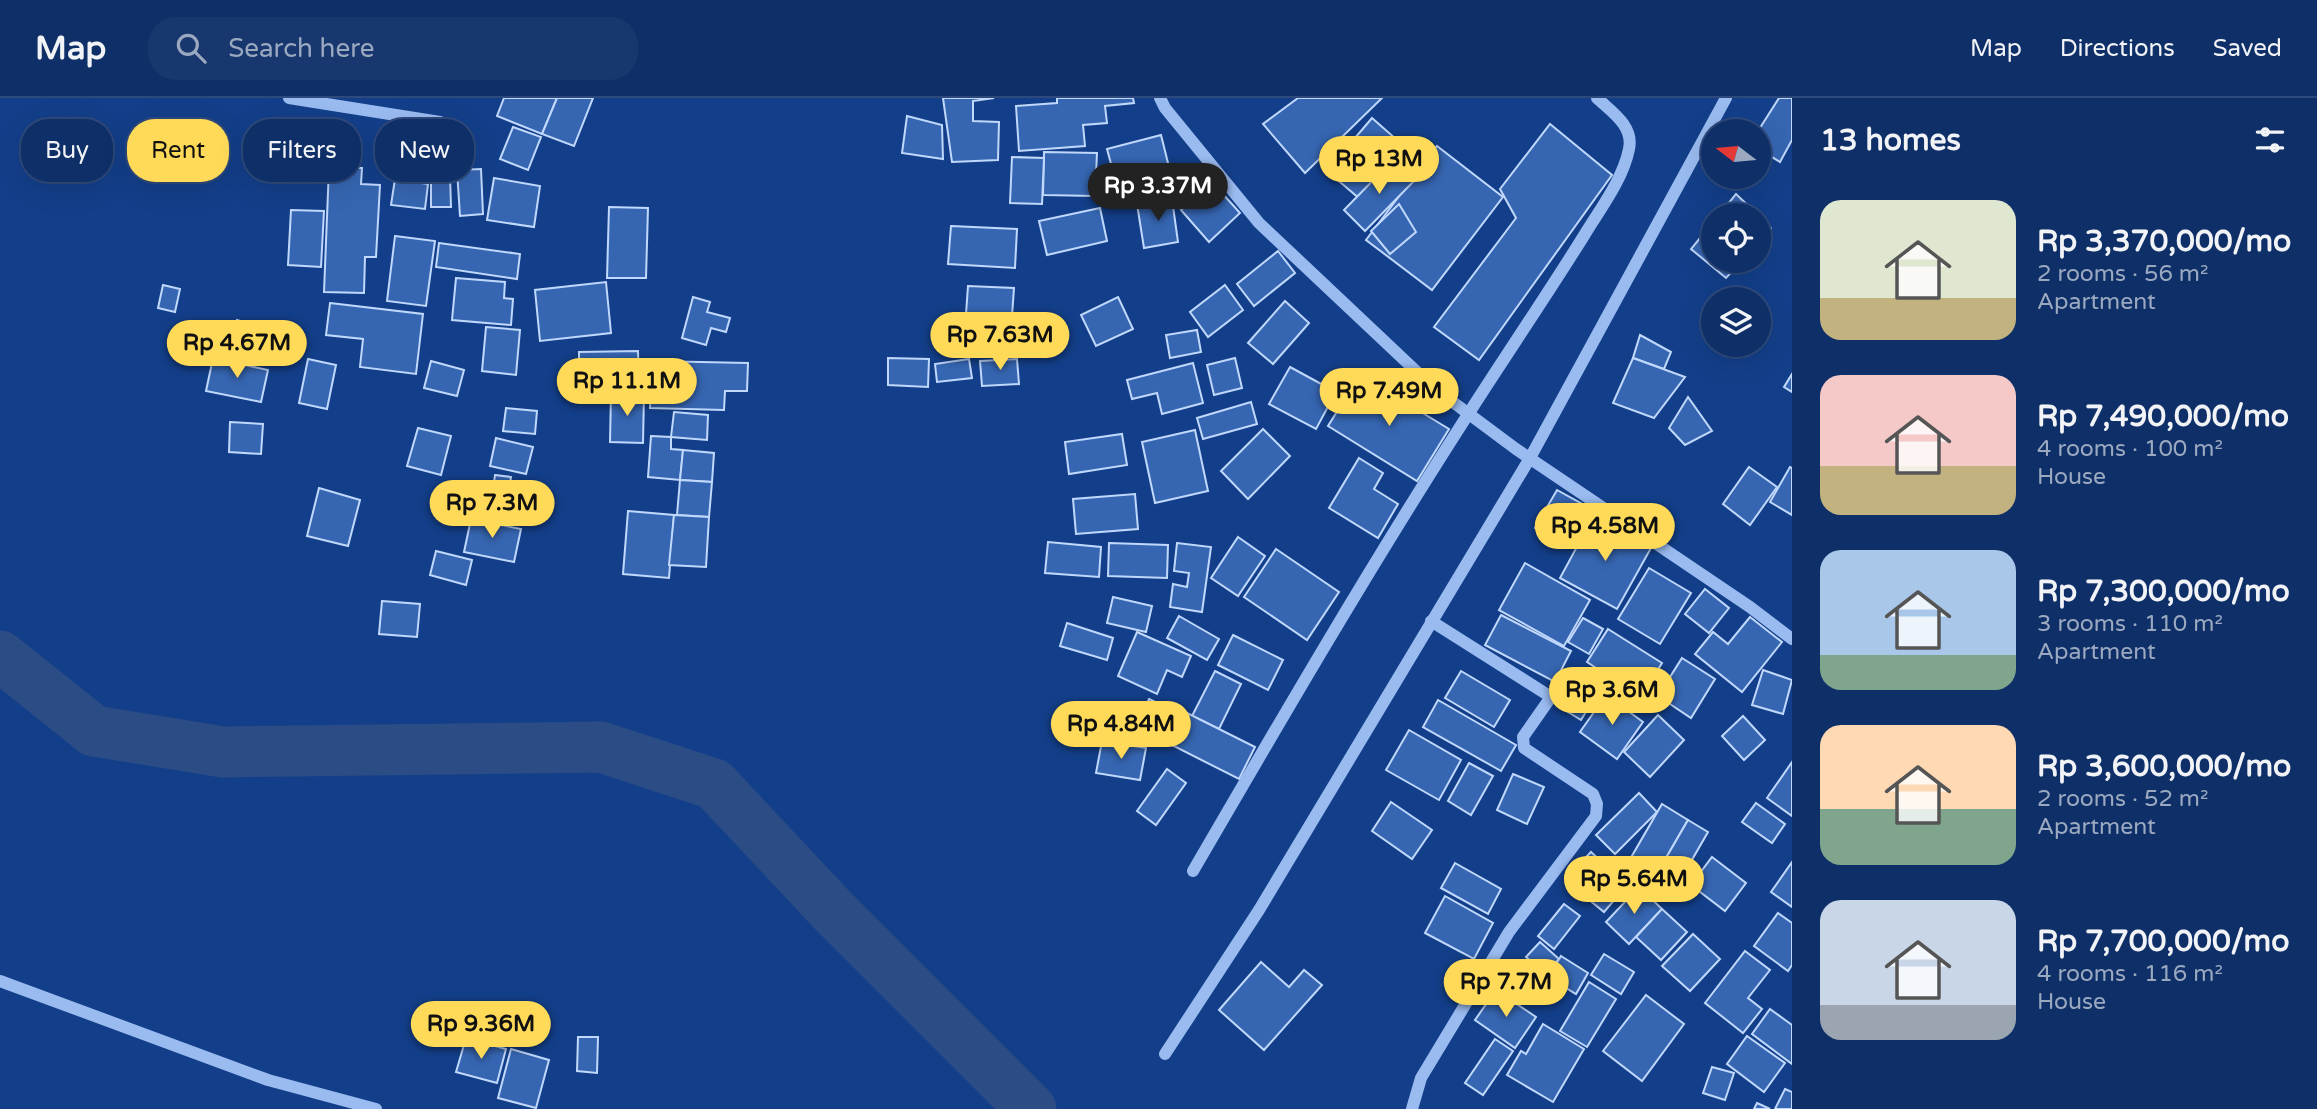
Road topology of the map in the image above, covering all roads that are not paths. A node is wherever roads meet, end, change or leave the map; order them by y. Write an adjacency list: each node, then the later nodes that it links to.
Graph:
1 (289, 98): 5 (street)
2 (1160, 98): 6 (street)
3 (1597, 98): 6 (street)
4 (1726, 98): 7 (street)
5 (421, 119)
6 (1469, 414): 7 (street); 10 (street)
7 (1530, 458): 8 (street); 9 (street)
8 (1431, 621): 12 (street); 14 (street)
9 (1792, 639)
10 (1193, 871)
11 (0, 981): 13 (street)
12 (1165, 1054)
13 (376, 1109)
14 (1412, 1109)

